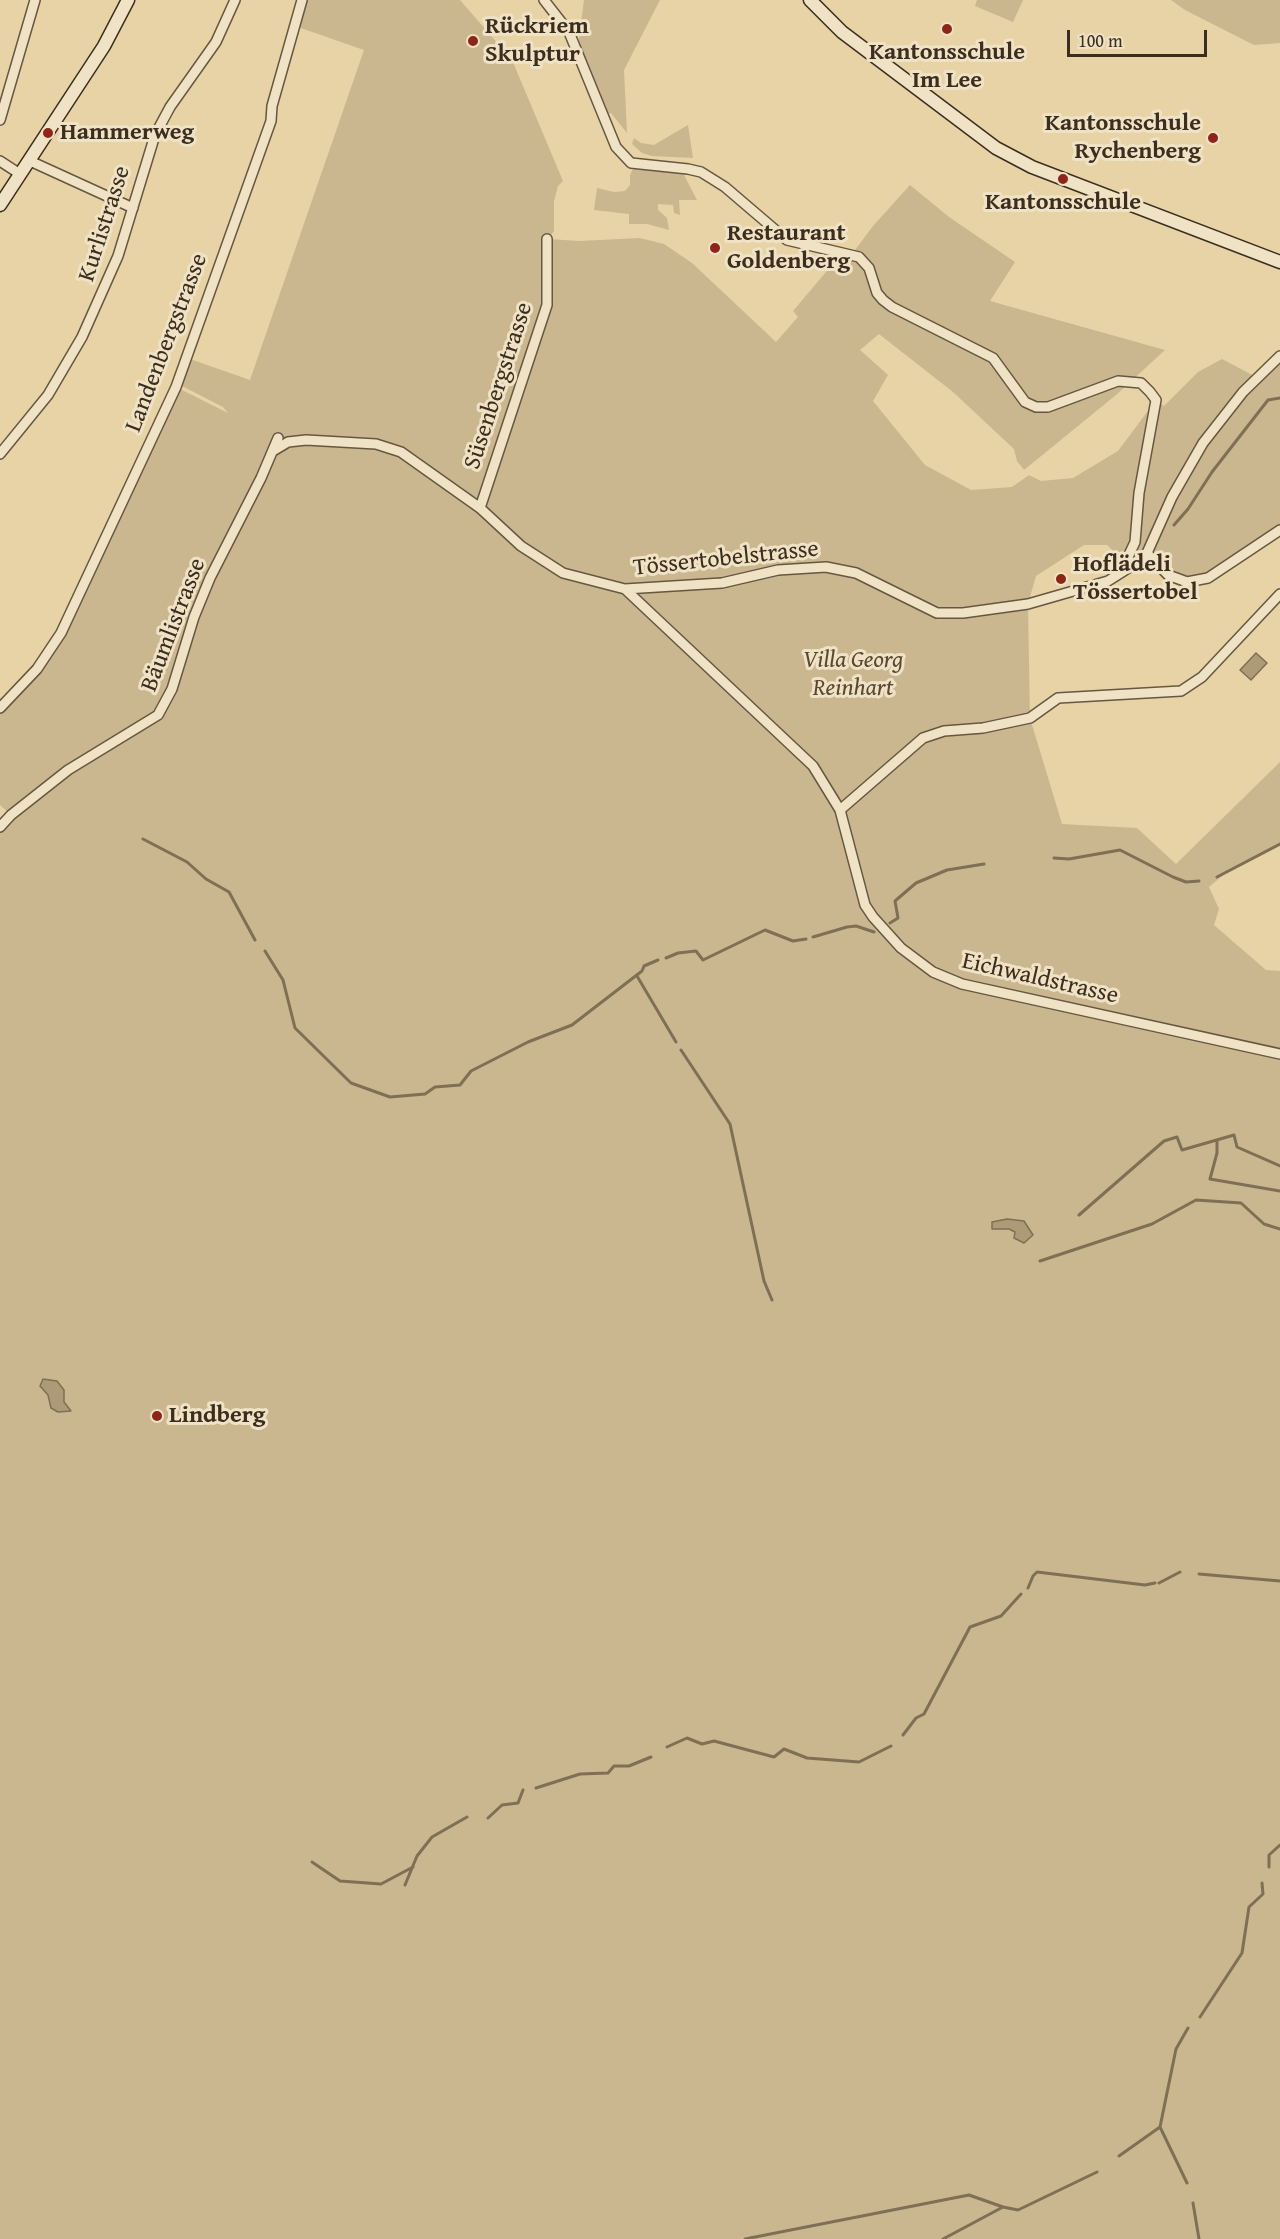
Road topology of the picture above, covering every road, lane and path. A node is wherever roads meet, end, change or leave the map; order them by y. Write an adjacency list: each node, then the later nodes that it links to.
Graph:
1 (35, 0): 7 (street)
2 (128, 0): 9 (street)
3 (235, 0): 12 (street, Kurlistrasse)
4 (302, 0): 25 (street, Landenbergstrasse)
5 (544, 0): 22 (street)
6 (810, 0): 14 (street)
7 (0, 120)
8 (0, 161): 10 (street)
9 (30, 161): 10 (street); 12 (street)
10 (20, 174): 11 (street)
11 (0, 205)
12 (133, 208): 18 (street, Kurlistrasse)
13 (547, 239): 19 (street, Süsenbergstrasse)
14 (1280, 262)
15 (1280, 356): 21 (street, Tössertobelstrasse)
16 (278, 438): 17 (street, Bäumlistrasse)
17 (273, 451): 19 (street, Tössertobelstrasse); 27 (street, Bäumlistrasse)
18 (0, 454)
19 (480, 508): 23 (street, Tössertobelstrasse)
20 (1280, 530): 21 (street)
21 (1147, 553): 22 (street, Tössertobelstrasse)
22 (1130, 567): 23 (street, Tössertobelstrasse)
23 (625, 589): 26 (street, Eichwaldstrasse)
24 (1280, 594): 26 (street)
25 (0, 708)
26 (840, 810): 28 (street, Eichwaldstrasse)
27 (0, 826)
28 (1280, 1054)

